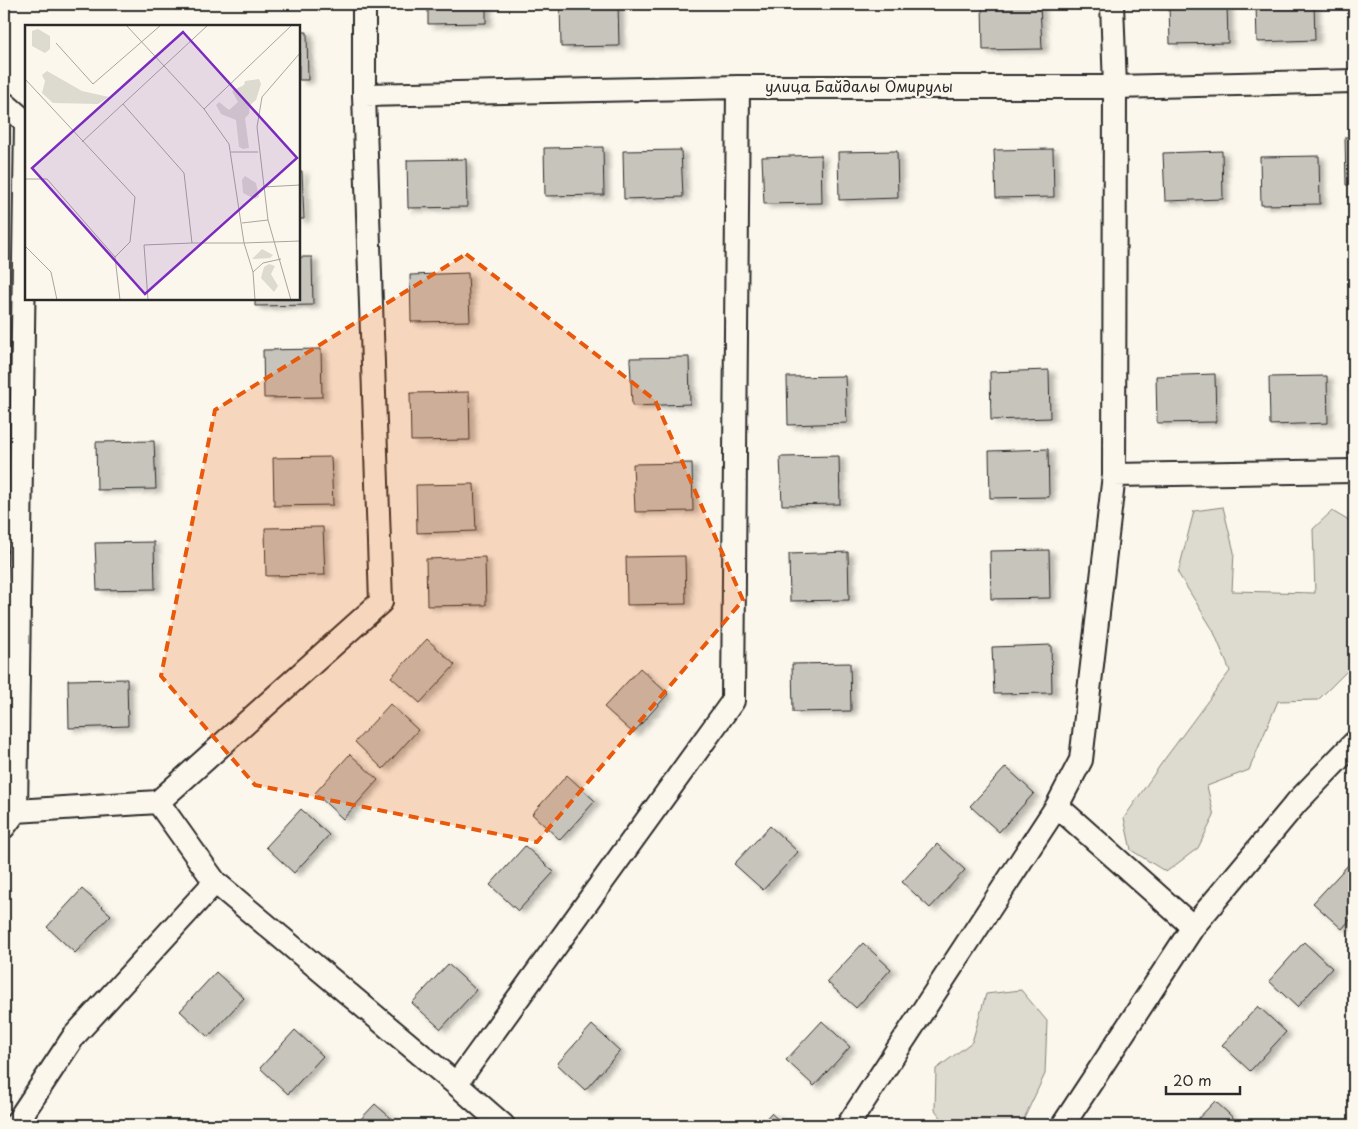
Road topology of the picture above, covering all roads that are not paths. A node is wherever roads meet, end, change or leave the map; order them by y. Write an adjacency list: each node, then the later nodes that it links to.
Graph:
1 (364, 4): 6 (street)
2 (1112, 4): 5 (street)
3 (1354, 81): 5 (street, улица Байдалы Омирулы)
4 (738, 87): 5 (street, улица Байдалы Омирулы); 6 (street, улица Байдалы Омирулы); 18 (street)
5 (1115, 87): 11 (street)
6 (364, 95): 13 (street)
7 (4, 103): 8 (street)
8 (25, 121)
9 (25, 166): 15 (street)
10 (1354, 472): 11 (street)
11 (1114, 475): 14 (street)
12 (1354, 743): 17 (street)
13 (158, 802): 15 (street); 16 (street)
14 (1058, 806): 17 (street); 21 (street)
15 (10, 819)
16 (214, 882): 18 (street); 19 (street)
17 (1193, 927): 22 (street)
18 (456, 1084): 20 (street)
19 (15, 1125)
20 (502, 1125)
21 (848, 1125)
22 (1063, 1125)

